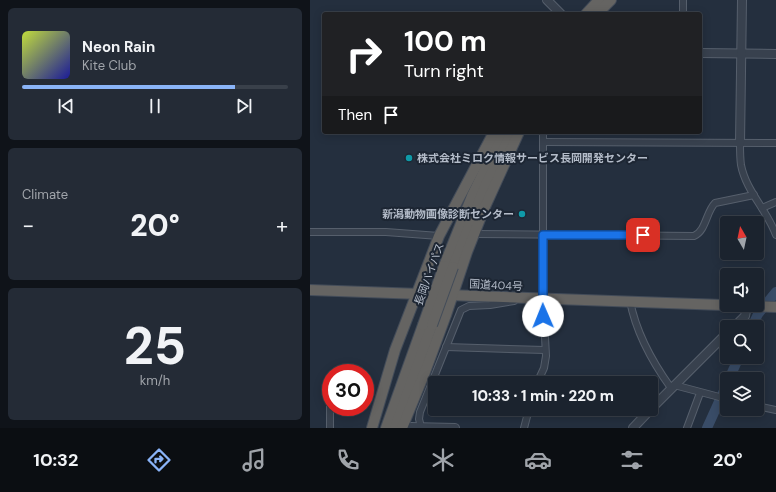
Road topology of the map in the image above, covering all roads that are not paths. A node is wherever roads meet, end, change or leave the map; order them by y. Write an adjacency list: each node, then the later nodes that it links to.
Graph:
1 (548, 0): 6 (street)
2 (599, 0): 7 (highway)
3 (611, 0): 8 (highway)
4 (683, 0): 9 (street)
5 (742, 0): 11 (street)
6 (559, 12)
7 (588, 12)
8 (599, 12)
9 (683, 12)
10 (702, 53): 11 (street)
11 (742, 53): 12 (street); 19 (street)
12 (776, 54)
13 (493, 134): 28 (highway)
14 (502, 134): 29 (highway, 長岡バイパス)
15 (511, 134): 29 (highway, 長岡バイパス)
16 (519, 134): 25 (highway)
17 (543, 134): 18 (street)
18 (544, 142): 19 (street); 26 (street)
19 (740, 143): 20 (street); 21 (street)
20 (776, 143)
21 (754, 195): 23 (street); 26 (street)
22 (776, 202): 23 (street)
23 (762, 208): 27 (street)
24 (310, 232): 28 (street)
25 (474, 234): 26 (street); 32 (highway)
26 (543, 235): 35 (street)
27 (776, 235)
28 (439, 236): 31 (highway)
29 (448, 267): 41 (highway, 長岡バイパス, bridge)
30 (310, 290): 31 (highway, 国道404号)
31 (416, 294): 32 (highway, 国道404号); 58 (highway)
32 (452, 295): 33 (highway, 国道404号); 39 (highway)
33 (516, 297): 34 (highway, 国道404号); 39 (highway)
34 (531, 298): 35 (highway, 国道404号); 43 (street)
35 (543, 298): 36 (highway, 国道404号); 44 (street)
36 (630, 301): 37 (highway, 国道404号); 46 (street)
37 (720, 305)
38 (747, 312): 40 (street)
39 (446, 315): 55 (highway)
40 (741, 320)
41 (428, 325): 59 (highway, 長岡バイパス); 60 (highway, 長岡バイパス)
42 (720, 340): 46 (street)
43 (446, 347): 44 (street); 56 (street)
44 (545, 350): 45 (street)
45 (540, 376)
46 (673, 386): 47 (street); 49 (street)
47 (700, 392): 48 (street); 64 (street)
48 (720, 397)
49 (658, 402)
50 (764, 407): 51 (street)
51 (776, 410)
52 (330, 416): 57 (street)
53 (527, 416): 62 (street)
54 (644, 416): 63 (street)
55 (406, 427): 56 (street)
56 (424, 427): 61 (street)
57 (330, 428)
58 (372, 428)
59 (386, 428)
60 (395, 428)
61 (455, 428)
62 (524, 428)
63 (633, 428)
64 (687, 428)

